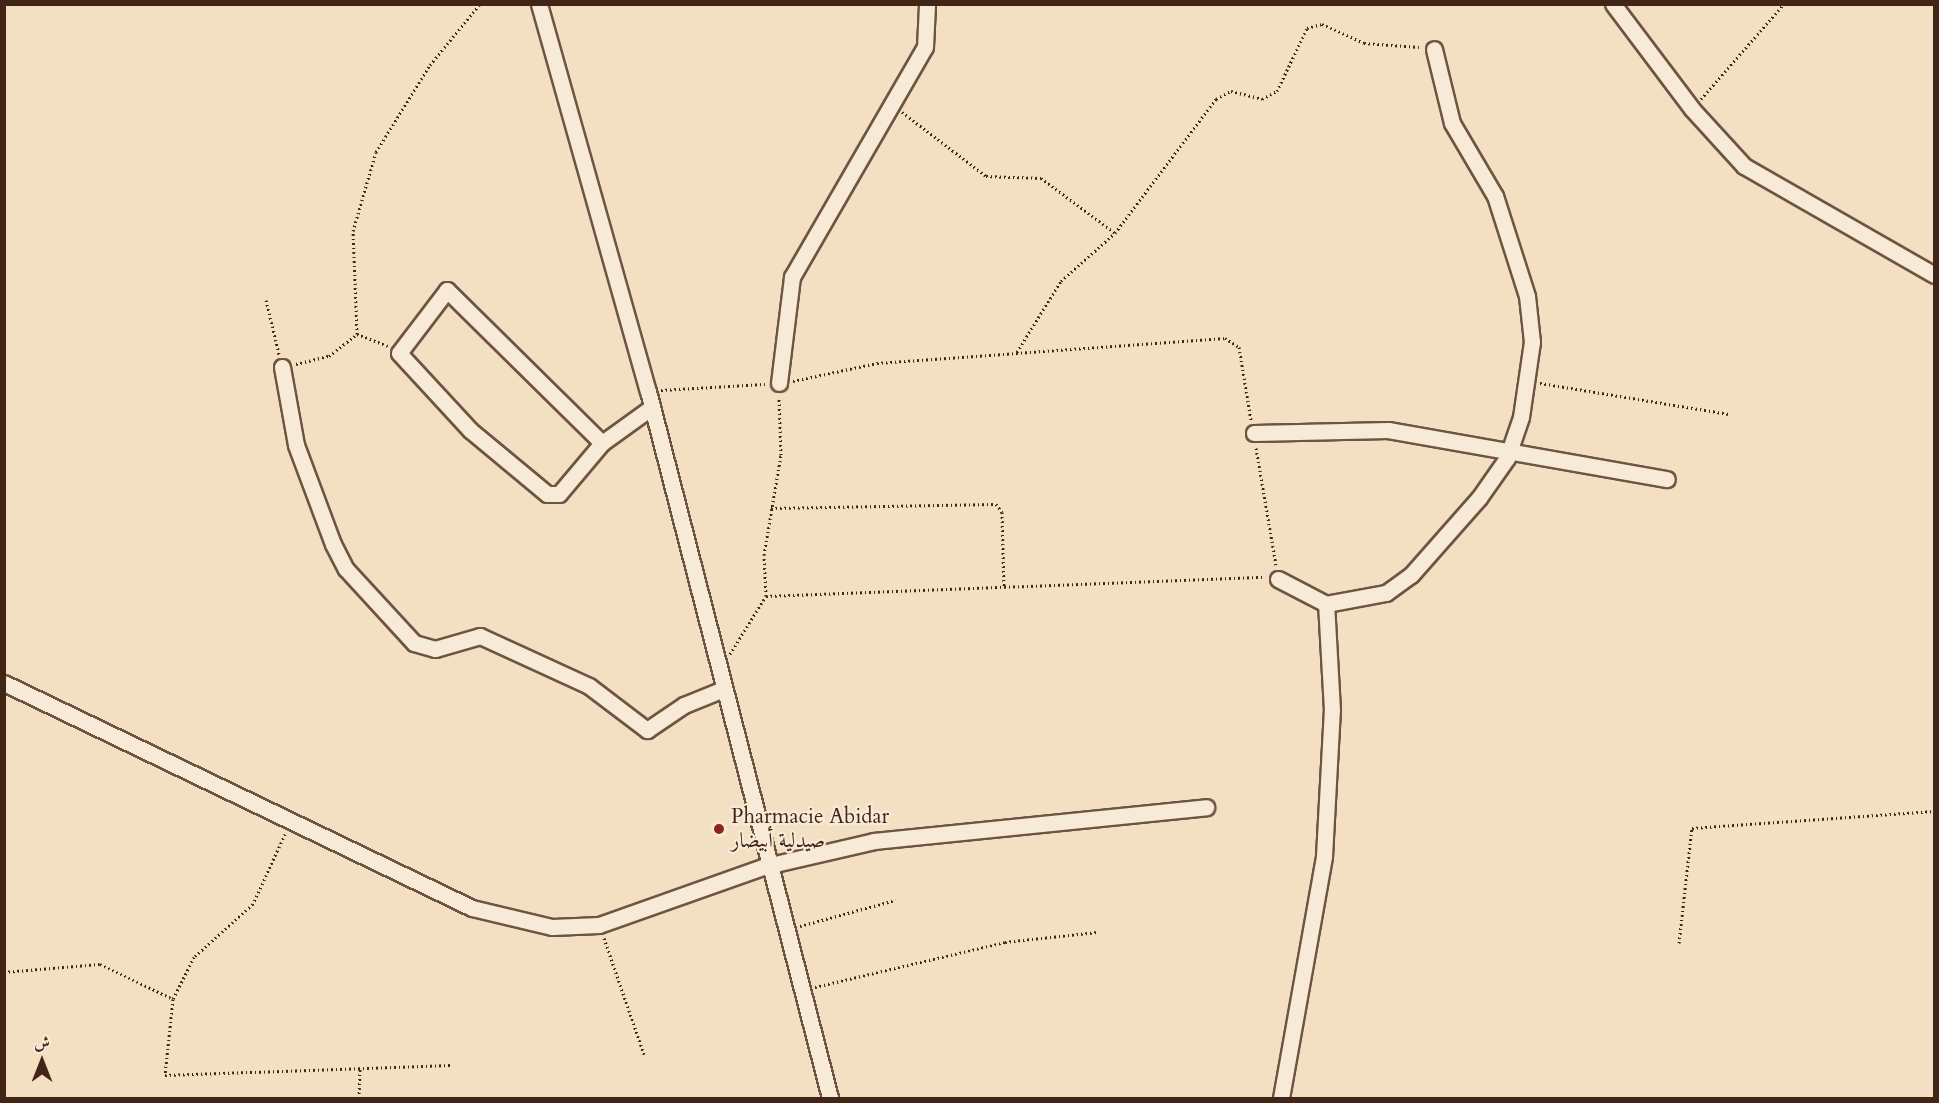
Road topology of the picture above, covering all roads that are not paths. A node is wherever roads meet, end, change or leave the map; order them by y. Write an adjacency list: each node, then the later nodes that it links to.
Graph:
1 (539, 4): 8 (street)
2 (927, 4): 7 (street)
3 (1613, 4): 5 (street)
4 (1434, 49): 11 (street)
5 (1935, 275)
6 (282, 367): 16 (street)
7 (779, 383)
8 (652, 407): 10 (street); 16 (street)
9 (1254, 433): 11 (street)
10 (602, 443): 10 (street)
11 (1509, 451): 12 (street); 14 (street)
12 (1667, 479)
13 (1278, 579): 14 (street)
14 (1326, 604): 20 (street)
15 (4, 683): 18 (street)
16 (721, 690): 18 (street)
17 (1206, 807): 18 (street)
18 (766, 866): 19 (street)
19 (830, 1098)
20 (1281, 1098)

